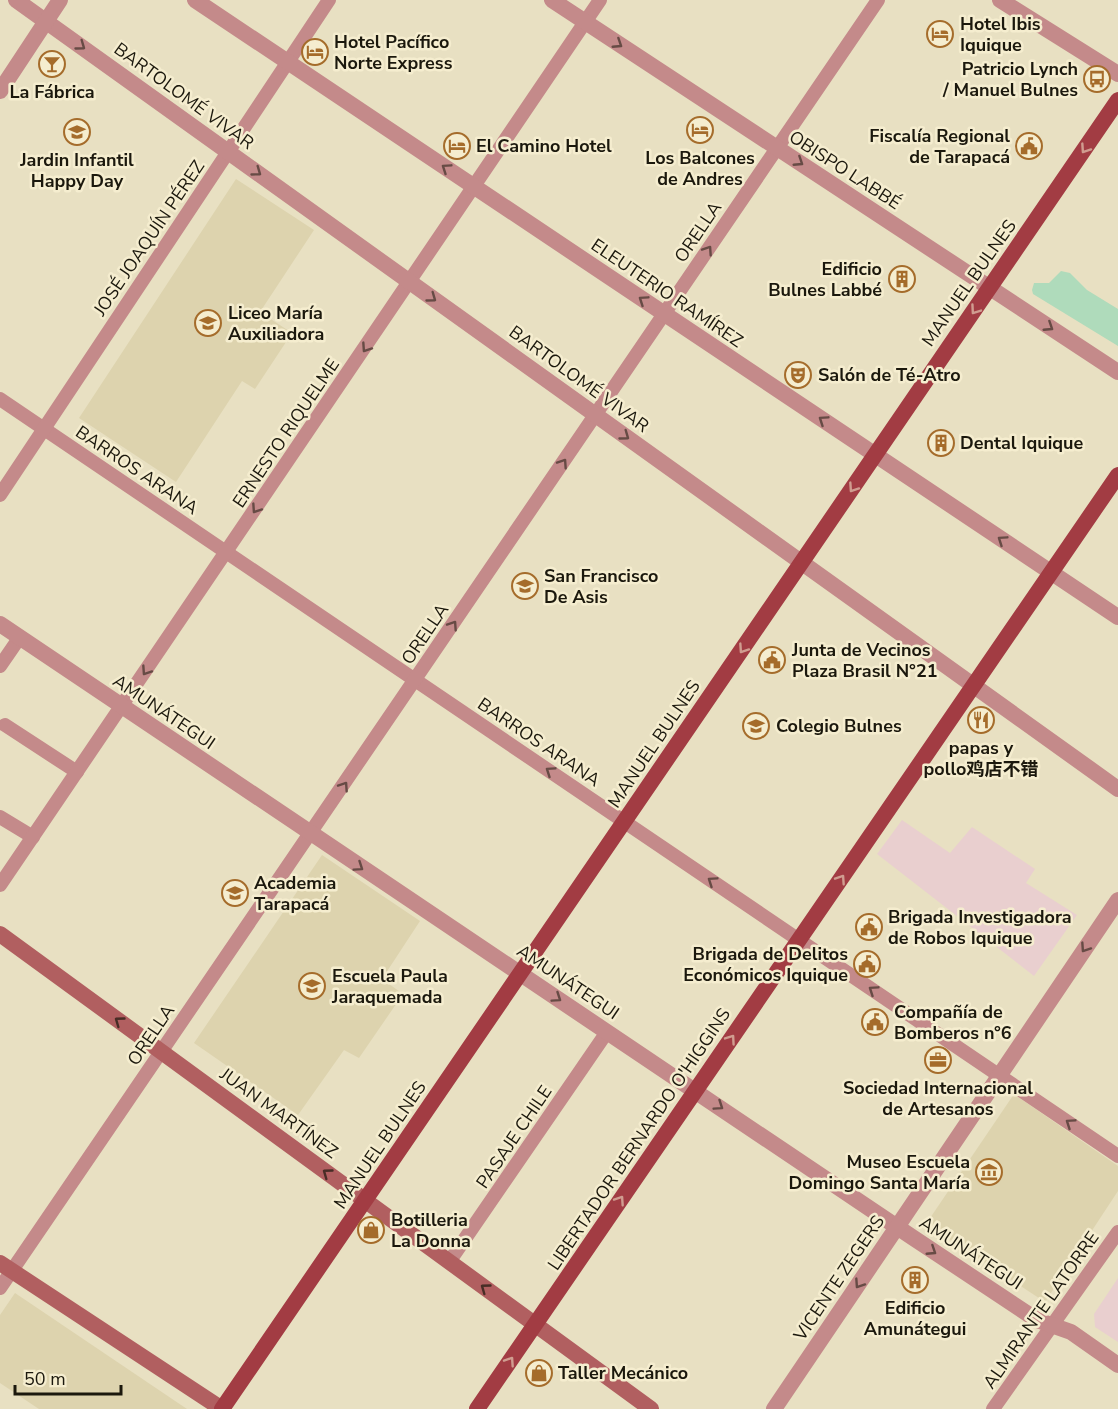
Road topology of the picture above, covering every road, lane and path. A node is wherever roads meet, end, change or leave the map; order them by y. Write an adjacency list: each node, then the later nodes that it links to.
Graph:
1 (16, 0): 9 (street, BARTOLOMÉ VIVAR)
2 (60, 0): 9 (street)
3 (195, 0): 11 (street, ELEUTERIO RAMÍREZ)
4 (329, 0): 11 (street, JOSÉ JOAQUÍN PÉREZ)
5 (552, 0): 10 (street, OBISPO LABBÉ)
6 (600, 0): 10 (street, ERNESTO RIQUELME)
7 (878, 0): 15 (street, ORELLA)
8 (1000, 0): 12 (street)
9 (46, 21): 13 (street); 16 (street, BARTOLOMÉ VIVAR, one-way to 16)
10 (585, 22): 15 (street, OBISPO LABBÉ, one-way to 15); 17 (street, ERNESTO RIQUELME)
11 (288, 62): 16 (street, JOSÉ JOAQUÍN PÉREZ); 17 (street, ELEUTERIO RAMÍREZ, one-way to 11)
12 (1118, 74)
13 (0, 91)
14 (1118, 100): 19 (main road, MANUEL BULNES, one-way to 19)
15 (777, 148): 19 (street, OBISPO LABBÉ, one-way to 19); 20 (street, ORELLA, one-way to 15)
16 (228, 152): 18 (street, BARTOLOMÉ VIVAR, one-way to 18); 24 (street, JOSÉ JOAQUÍN PÉREZ)
17 (474, 187): 18 (street, ERNESTO RIQUELME); 20 (street, ELEUTERIO RAMÍREZ, one-way to 17)
18 (410, 282): 23 (street, BARTOLOMÉ VIVAR, one-way to 23); 28 (street, ERNESTO RIQUELME, one-way to 28)
19 (990, 288): 21 (street, OBISPO LABBÉ, one-way to 21); 25 (main road, MANUEL BULNES, one-way to 25)
20 (664, 314): 23 (street, ORELLA); 25 (street, ELEUTERIO RAMÍREZ, one-way to 20)
21 (1118, 372)
22 (0, 399): 24 (street, BARROS ARANA)
23 (596, 415): 29 (street, BARTOLOMÉ VIVAR, one-way to 29); 35 (street, ORELLA, one-way to 23)
24 (44, 429): 27 (street, JOSÉ JOAQUÍN PÉREZ); 28 (street, BARROS ARANA)
25 (875, 455): 29 (main road, MANUEL BULNES, one-way to 29); 30 (street, ELEUTERIO RAMÍREZ, one-way to 25)
26 (1118, 475): 30 (main road, LIBERTADOR BERNARDO O'HIGGINS)
27 (0, 495)
28 (227, 552): 35 (street, BARROS ARANA); 37 (street, ERNESTO RIQUELME, one-way to 37)
29 (802, 562): 36 (street, BARTOLOMÉ VIVAR); 42 (main road, MANUEL BULNES, one-way to 42)
30 (1051, 573): 31 (street, ELEUTERIO RAMÍREZ); 36 (main road, LIBERTADOR BERNARDO O'HIGGINS)
31 (1118, 617)
32 (0, 624): 33 (street, AMUNÁTEGUI)
33 (20, 637): 34 (street); 37 (street, AMUNÁTEGUI)
34 (0, 666)
35 (416, 680): 42 (street, BARROS ARANA, one-way to 35); 43 (street, ORELLA, one-way to 35)
36 (974, 686): 40 (street, BARTOLOMÉ VIVAR); 48 (main road, LIBERTADOR BERNARDO O'HIGGINS, one-way to 36)
37 (122, 706): 39 (street, ERNESTO RIQUELME); 43 (street, AMUNÁTEGUI)
38 (5, 725): 39 (street)
39 (77, 772): 44 (street, ERNESTO RIQUELME)
40 (1118, 789)
41 (0, 818): 44 (street)
42 (624, 822): 48 (street, BARROS ARANA, one-way to 42); 49 (main road, MANUEL BULNES)
43 (311, 834): 49 (street, AMUNÁTEGUI, one-way to 49); 51 (street, ORELLA)
44 (33, 837): 45 (street, ERNESTO RIQUELME)
45 (0, 885)
46 (1118, 900): 52 (street, VICENTE ZEGERS, one-way to 52)
47 (0, 934): 51 (main road, JUAN MARTÍNEZ, one-way to 47)
48 (799, 940): 52 (street, BARROS ARANA, one-way to 48); 53 (main road, LIBERTADOR BERNARDO O'HIGGINS, one-way to 48)
49 (520, 974): 50 (street, AMUNÁTEGUI, one-way to 50); 55 (main road, MANUEL BULNES)
50 (608, 1032): 53 (street, AMUNÁTEGUI); 58 (street, PASAJE CHILE)
51 (161, 1052): 55 (main road, JUAN MARTÍNEZ, one-way to 51); 59 (street, ORELLA)
52 (1000, 1076): 54 (street, BARROS ARANA, one-way to 52); 56 (street, VICENTE ZEGERS)
53 (696, 1090): 56 (street, AMUNÁTEGUI, one-way to 56); 61 (main road, LIBERTADOR BERNARDO O'HIGGINS, one-way to 53)
54 (1118, 1156)
55 (365, 1200): 58 (main road, JUAN MARTÍNEZ); 64 (main road, MANUEL BULNES)
56 (897, 1227): 62 (street, AMUNÁTEGUI, one-way to 62); 67 (street, VICENTE ZEGERS, one-way to 67)
57 (1118, 1232): 62 (street, ALMIRANTE LATORRE)
58 (449, 1262): 61 (main road, JUAN MARTÍNEZ, one-way to 58)
59 (6, 1267): 60 (street, ORELLA); 64 (main road)
60 (0, 1288)
61 (535, 1324): 65 (main road, LIBERTADOR BERNARDO O'HIGGINS, one-way to 61); 66 (main road, JUAN MARTÍNEZ)
62 (1051, 1327): 63 (street, AMUNÁTEGUI); 68 (street, ALMIRANTE LATORRE)
63 (1118, 1365)
64 (222, 1409)
65 (477, 1409)
66 (651, 1409)
67 (774, 1409)
68 (993, 1409)

